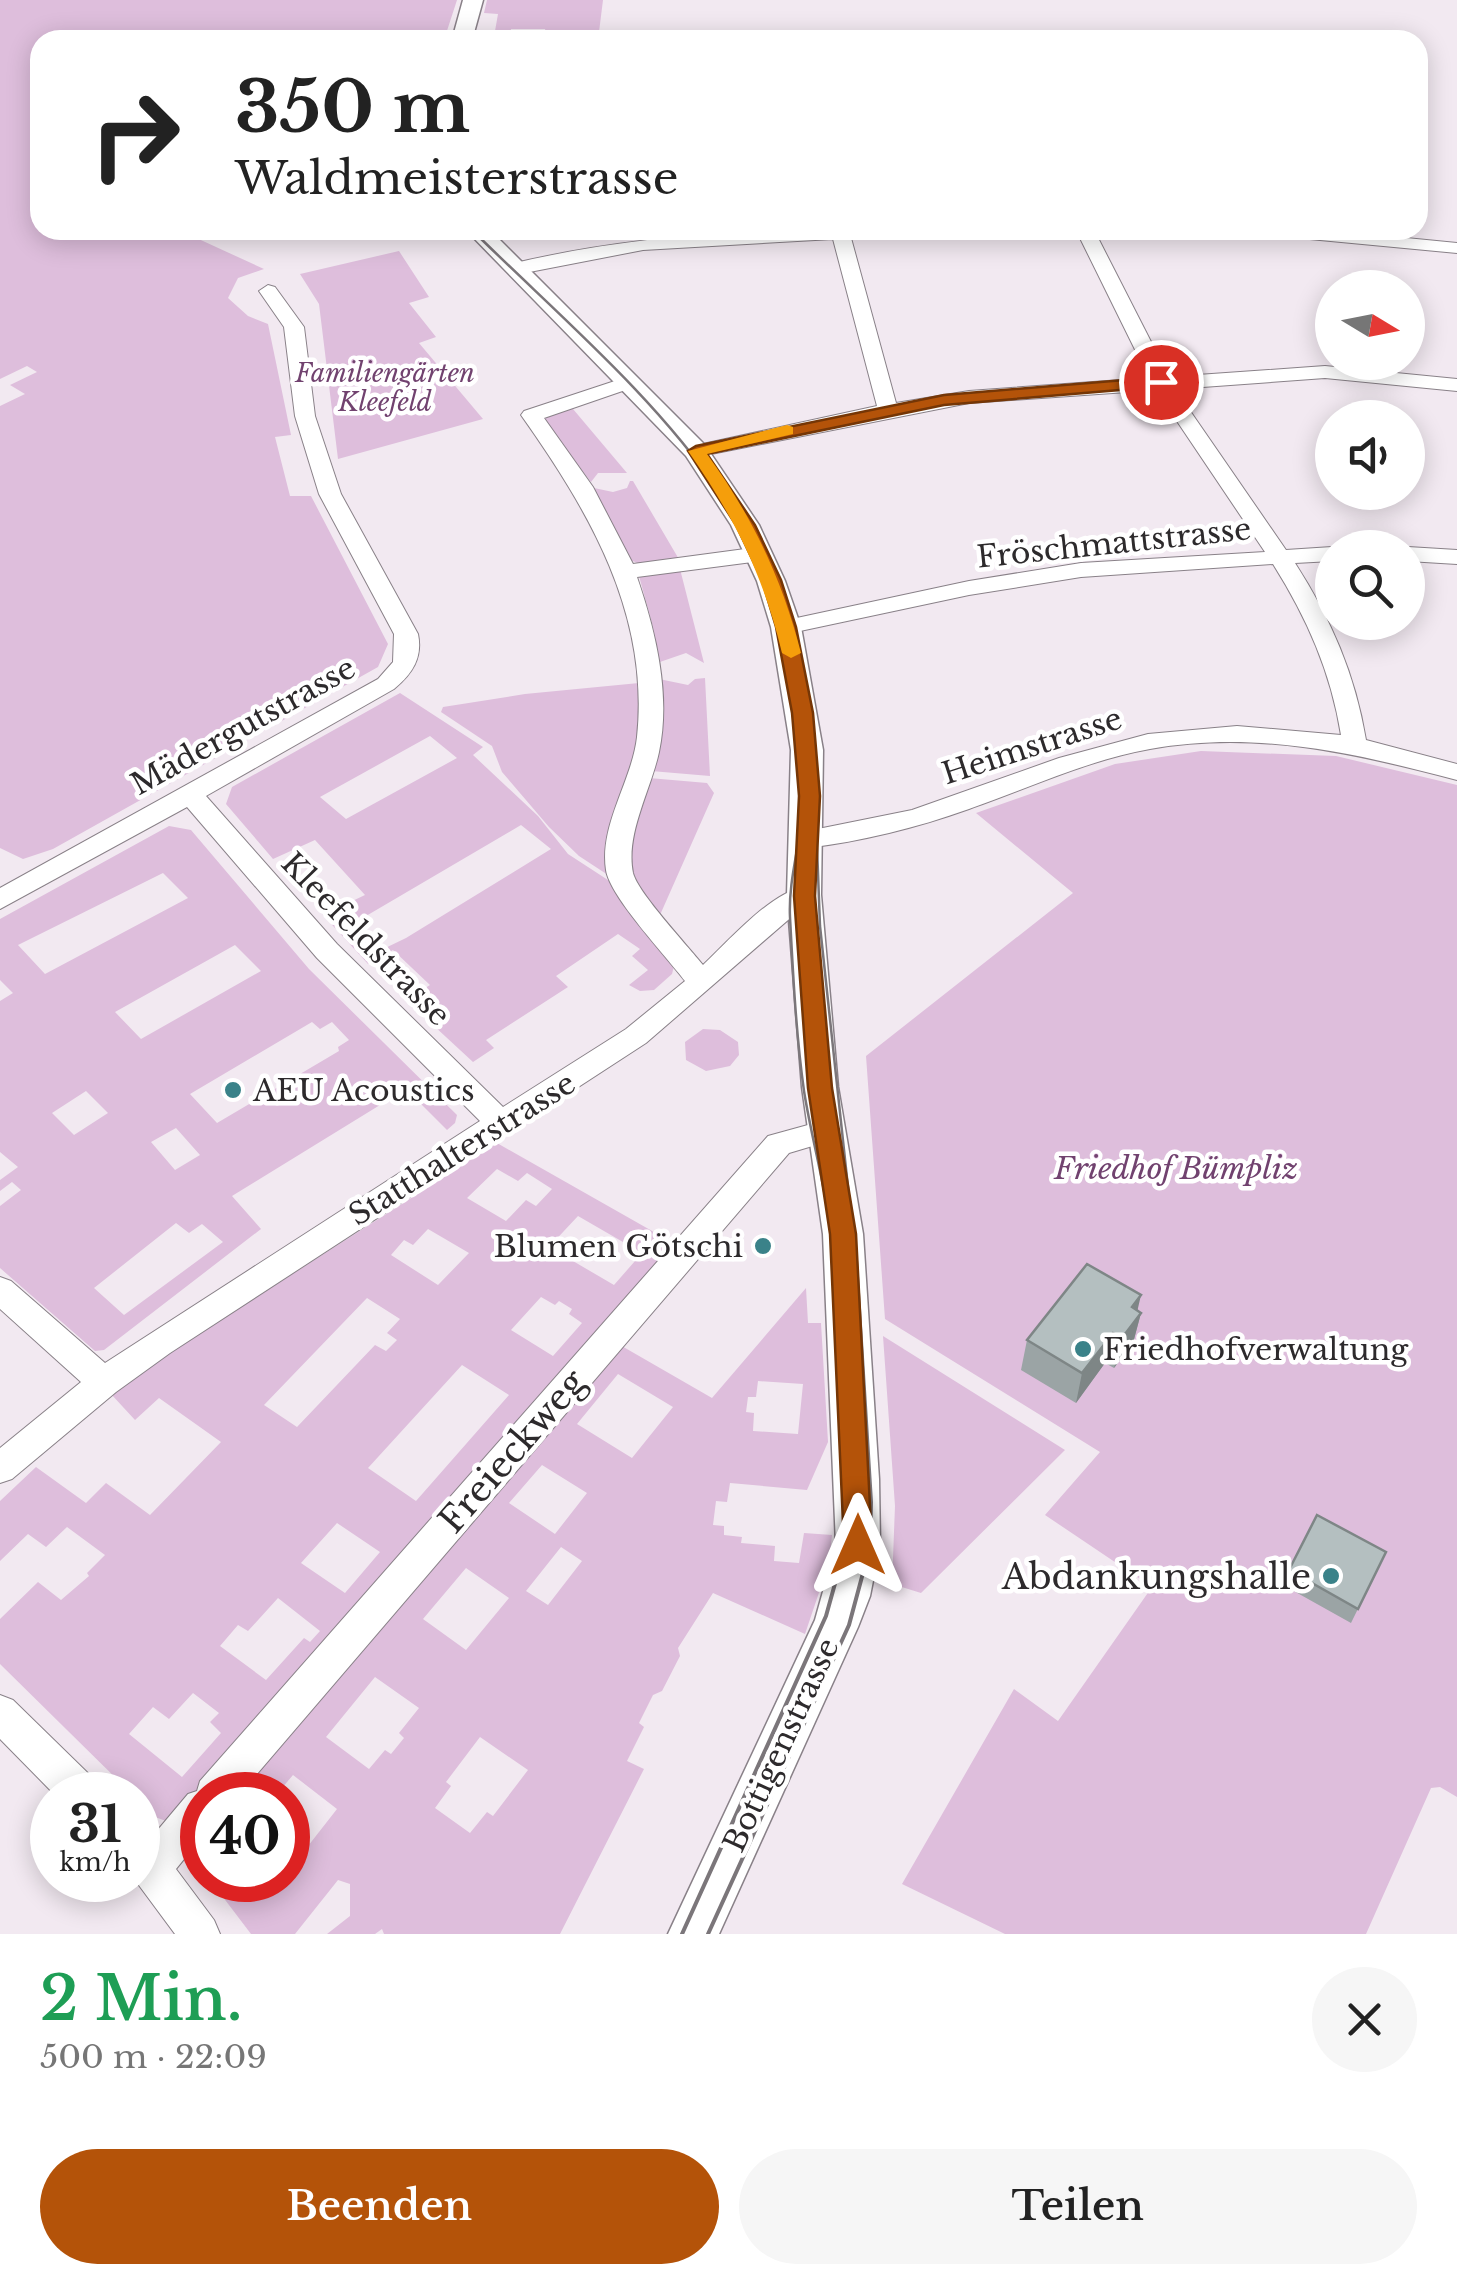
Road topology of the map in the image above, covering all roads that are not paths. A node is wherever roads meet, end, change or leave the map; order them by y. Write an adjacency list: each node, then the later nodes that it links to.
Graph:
1 (472, 0): 2 (street)
2 (464, 30)
3 (486, 240): 9 (street, Bottigenstrasse)
4 (744, 240): 9 (street)
5 (842, 240): 14 (street)
6 (1091, 240): 12 (street)
7 (1373, 240): 8 (street)
8 (1457, 248)
9 (514, 269): 11 (street, Bottigenstrasse)
10 (268, 291): 25 (street, Mädergutstrasse)
11 (630, 382): 15 (street, Bottigenstrasse); 21 (street)
12 (1161, 382): 13 (street); 14 (street); 19 (street)
13 (1457, 384)
14 (888, 410): 15 (street)
15 (696, 451): 16 (street, Bottigenstrasse)
16 (760, 554): 21 (street); 22 (street, Bottigenstrasse)
17 (1315, 555): 19 (street, Fröschmattstrasse)
18 (1425, 555): 20 (street)
19 (1282, 556): 22 (street, Fröschmattstrasse); 23 (street)
20 (1457, 556)
21 (626, 572): 29 (street)
22 (786, 627): 26 (street, Bottigenstrasse)
23 (1354, 744): 24 (street, Heimstrasse); 26 (street, Heimstrasse)
24 (1457, 772)
25 (189, 793): 27 (street, Mädergutstrasse); 30 (street, Kleefeldstrasse)
26 (806, 839): 28 (street, Bottigenstrasse)
27 (5, 890)
28 (804, 896): 29 (street, Statthalterstrasse); 31 (street, Bottigenstrasse)
29 (702, 983): 30 (street, Statthalterstrasse)
30 (501, 1124): 33 (street, Statthalterstrasse)
31 (826, 1131): 37 (street, Freieckweg); 42 (street, Bottigenstrasse)
32 (0, 1290): 33 (street)
33 (104, 1382): 34 (street, Statthalterstrasse)
34 (0, 1468)
35 (0, 1713): 36 (street)
36 (59, 1772)
37 (234, 1772)
38 (180, 1828): 39 (street)
39 (160, 1846)
40 (160, 1880): 41 (street)
41 (200, 1934)
42 (693, 1934)

